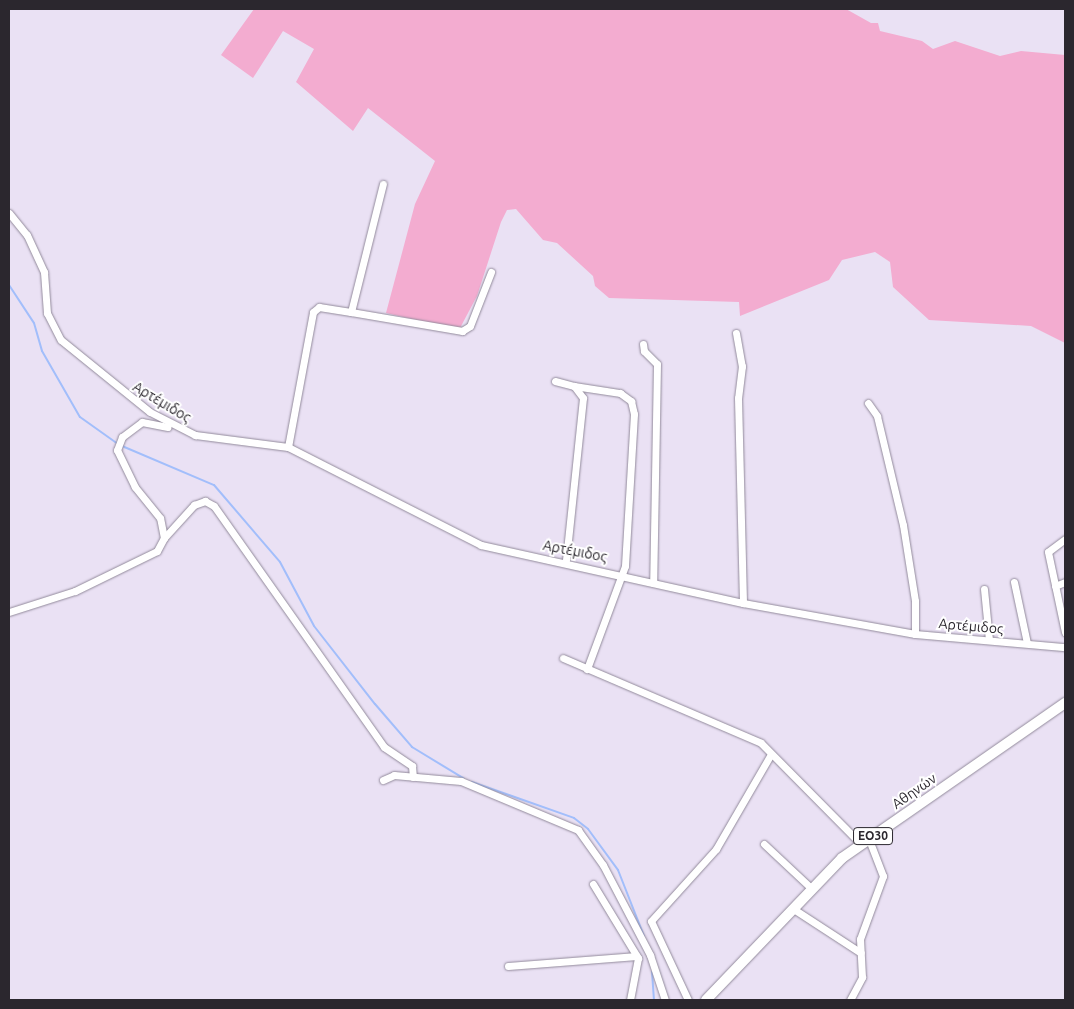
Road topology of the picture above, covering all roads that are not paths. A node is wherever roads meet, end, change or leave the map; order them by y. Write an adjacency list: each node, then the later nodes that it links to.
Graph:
1 (383, 184): 4 (street)
2 (9, 213): 10 (street, Αρτέμιδος)
3 (492, 272): 4 (street)
4 (351, 312): 11 (street)
5 (736, 333): 21 (street)
6 (643, 344): 18 (street)
7 (555, 381): 8 (street)
8 (574, 386): 14 (street); 15 (street)
9 (868, 404): 25 (street)
10 (194, 435): 11 (street, Αρτέμιδος); 12 (street)
11 (288, 447): 14 (street, Αρτέμιδος)
12 (164, 538): 22 (street); 33 (street)
13 (1065, 539): 19 (street)
14 (566, 561): 15 (street, Αρτέμιδος)
15 (623, 574): 18 (street, Αρτέμιδος); 30 (street)
16 (1014, 582): 27 (street)
17 (1065, 582): 19 (street)
18 (653, 584): 21 (street, Αρτέμιδος)
19 (1055, 586): 23 (street)
20 (984, 590): 26 (street)
21 (743, 603): 25 (street, Αρτέμιδος)
22 (9, 612)
23 (1064, 619): 24 (street)
24 (1065, 632)
25 (915, 634): 26 (street, Αρτέμιδος)
26 (989, 640): 27 (street, Αρτέμιδος)
27 (1027, 644): 28 (street, Αρτέμιδος)
28 (1065, 647)
29 (562, 658): 30 (street)
30 (588, 669): 32 (street)
31 (1065, 703): 35 (main road, Αθηνών / ΕΟ30)
32 (770, 756): 35 (street); 46 (street)
33 (413, 777): 34 (street); 45 (street)
34 (383, 780)
35 (865, 841): 38 (main road, Αθηνών / ΕΟ30); 40 (street)
36 (764, 844): 38 (street)
37 (593, 884): 41 (street)
38 (811, 888): 39 (main road, Αθηνών / ΕΟ30)
39 (792, 908): 40 (street); 43 (main road, Αθηνών / ΕΟ30)
40 (861, 953): 47 (street)
41 (637, 956): 42 (street); 44 (street)
42 (508, 966)
43 (712, 998)
44 (630, 1000)
45 (664, 1000)
46 (688, 1000)
47 (850, 1000)

